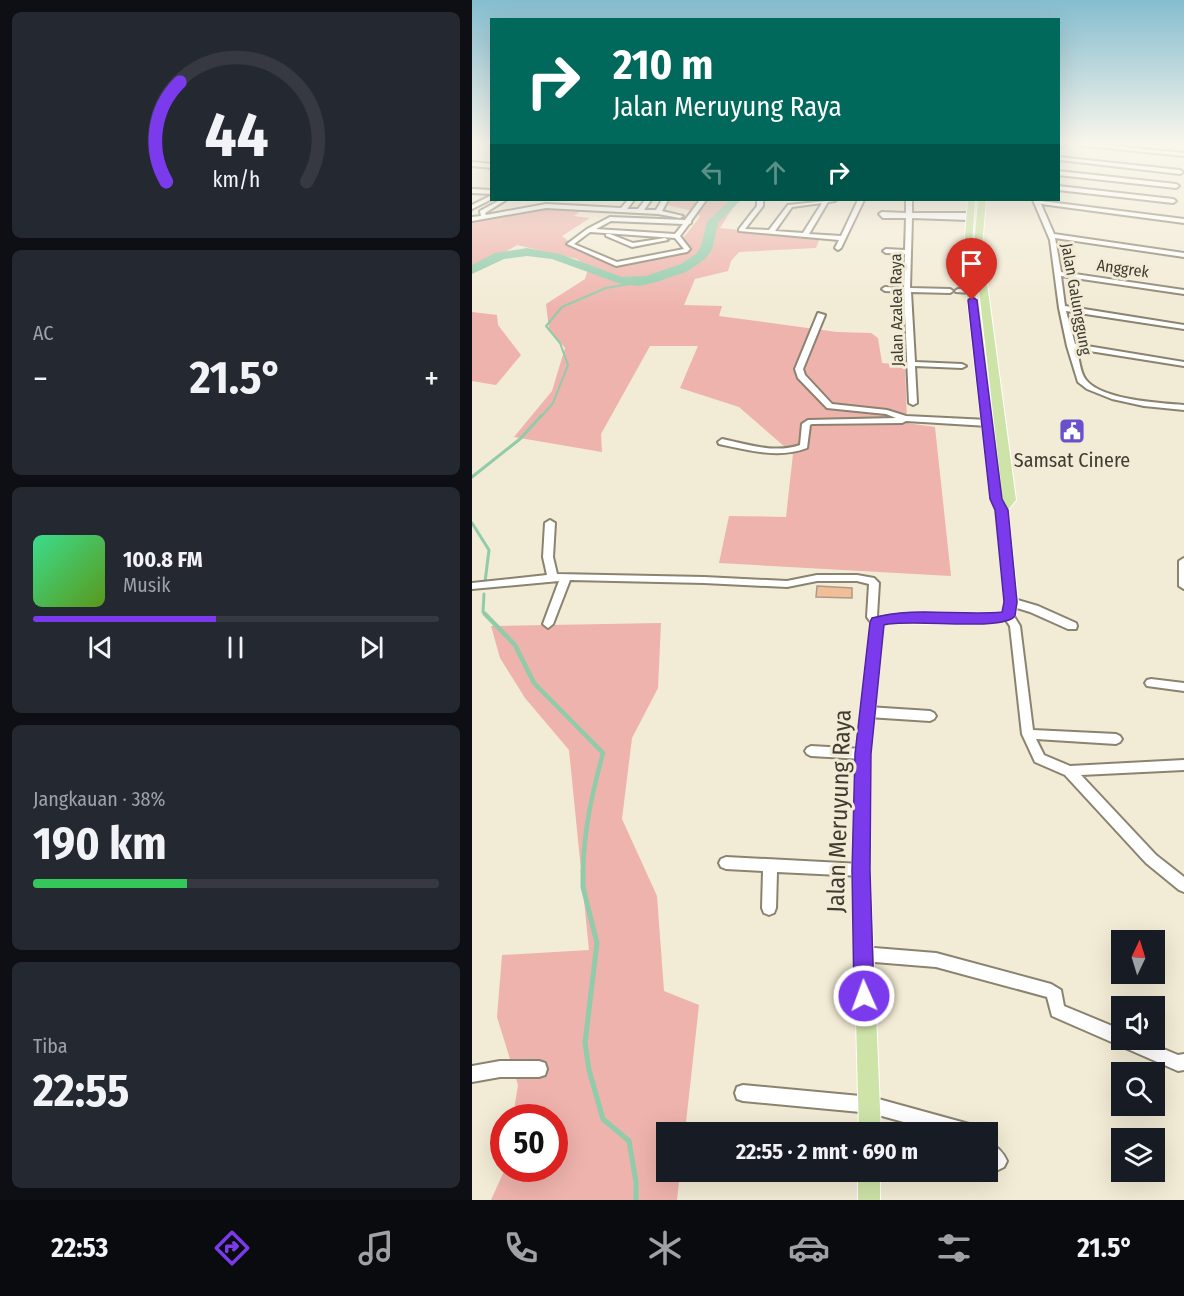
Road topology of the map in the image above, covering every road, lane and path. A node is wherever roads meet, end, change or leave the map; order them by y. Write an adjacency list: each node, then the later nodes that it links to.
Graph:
1 (490, 198): 25 (street)
2 (1146, 198): 21 (street)
3 (1174, 198): 21 (street)
4 (501, 201): 33 (street)
5 (523, 201): 27 (street)
6 (552, 201): 23 (street)
7 (570, 201): 24 (street)
8 (598, 201): 26 (street)
9 (615, 201): 28 (street)
10 (630, 201): 29 (street)
11 (647, 201): 30 (street)
12 (664, 201): 31 (street)
13 (702, 201): 36 (street)
14 (760, 201): 41 (street)
15 (826, 201): 22 (street); 42 (street)
16 (860, 201): 44 (street)
17 (909, 201): 32 (street, Jalan Azalea Raya)
18 (971, 201): 34 (main road)
19 (982, 201): 57 (main road)
20 (1036, 201): 37 (street); 45 (street, Jalan Galunggung)
21 (1173, 201): 37 (street)
22 (789, 203): 41 (street)
23 (546, 206): 24 (street); 27 (street)
24 (564, 206): 26 (street)
25 (472, 207)
26 (592, 208): 28 (street)
27 (527, 209): 33 (street)
28 (609, 209): 29 (street)
29 (624, 210): 30 (street)
30 (640, 211): 31 (street)
31 (658, 212): 36 (street)
32 (908, 215): 34 (street); 48 (street, Jalan Azalea Raya)
33 (484, 216): 35 (street)
34 (969, 217): 56 (main road)
35 (472, 219)
36 (691, 219): 39 (street); 43 (street)
37 (1168, 219): 38 (street)
38 (1183, 221)
39 (589, 230): 40 (street); 43 (street)
40 (602, 232): 43 (street); 43 (street)
41 (770, 233): 42 (street)
42 (805, 236): 44 (street)
43 (677, 237)
44 (842, 238): 46 (street)
45 (1052, 238): 49 (street); 50 (street, Jalan Galunggung)
46 (838, 248)
47 (886, 251): 48 (street)
48 (908, 252): 52 (street, Jalan Azalea Raya)
49 (1183, 257)
50 (1059, 274): 55 (street, Anggrek); 58 (street, Jalan Galunggung)
51 (885, 289): 52 (street)
52 (907, 289): 53 (street); 62 (street, Jalan Azalea Raya)
53 (950, 291)
54 (958, 291): 56 (street)
55 (1183, 292)
56 (972, 295): 57 (main road); 67 (main road)
57 (985, 300): 68 (main road)
58 (1062, 308): 60 (street); 61 (street, Jalan Galunggung)
59 (820, 315): 69 (street)
60 (1183, 327)
61 (1071, 346): 63 (street); 66 (street, Jalan Galunggung)
62 (910, 364): 64 (street); 65 (street, Jalan Azalea Raya)
63 (1183, 364)
64 (962, 366)
65 (913, 403)
66 (1183, 408)
67 (986, 409): 68 (main road); 70 (main road)
68 (998, 409): 72 (main road)
69 (905, 418): 70 (street); 71 (street)
70 (988, 423): 72 (main road)
71 (722, 442)
72 (1002, 510): 79 (main road)
73 (550, 523): 76 (street)
74 (1183, 561): 78 (street)
75 (566, 577): 76 (street); 80 (street); 81 (street)
76 (553, 578): 77 (street)
77 (472, 586)
78 (1183, 586)
79 (1010, 609): 80 (main road); 82 (street); 87 (street)
80 (877, 622): 85 (main road, Jalan Meruyung Raya)
81 (548, 624)
82 (1072, 626)
83 (1151, 684): 84 (street)
84 (1183, 687)
85 (868, 712): 86 (street); 90 (main road, Jalan Meruyung Raya)
86 (930, 716)
87 (1028, 734): 88 (street); 92 (street)
88 (1116, 740)
89 (811, 751): 90 (street)
90 (863, 754): 95 (main road, Jalan Meruyung Raya)
91 (1183, 765): 92 (street)
92 (1069, 771): 96 (street)
93 (726, 863): 94 (street)
94 (770, 867): 95 (street); 97 (street)
95 (861, 870): 98 (main road, Jalan Meruyung Raya)
96 (1183, 886)
97 (769, 908)
98 (862, 954): 99 (street); 105 (main road, Jalan Meruyung Raya)
99 (1111, 1034)
100 (1149, 1050): 101 (street)
101 (1183, 1062)
102 (539, 1069): 103 (street)
103 (472, 1074)
104 (743, 1093): 105 (street)
105 (871, 1106): 106 (main road, Jalan Meruyung Raya); 107 (street)
106 (870, 1122)
107 (931, 1122)
108 (870, 1182): 109 (main road)
109 (869, 1200)

